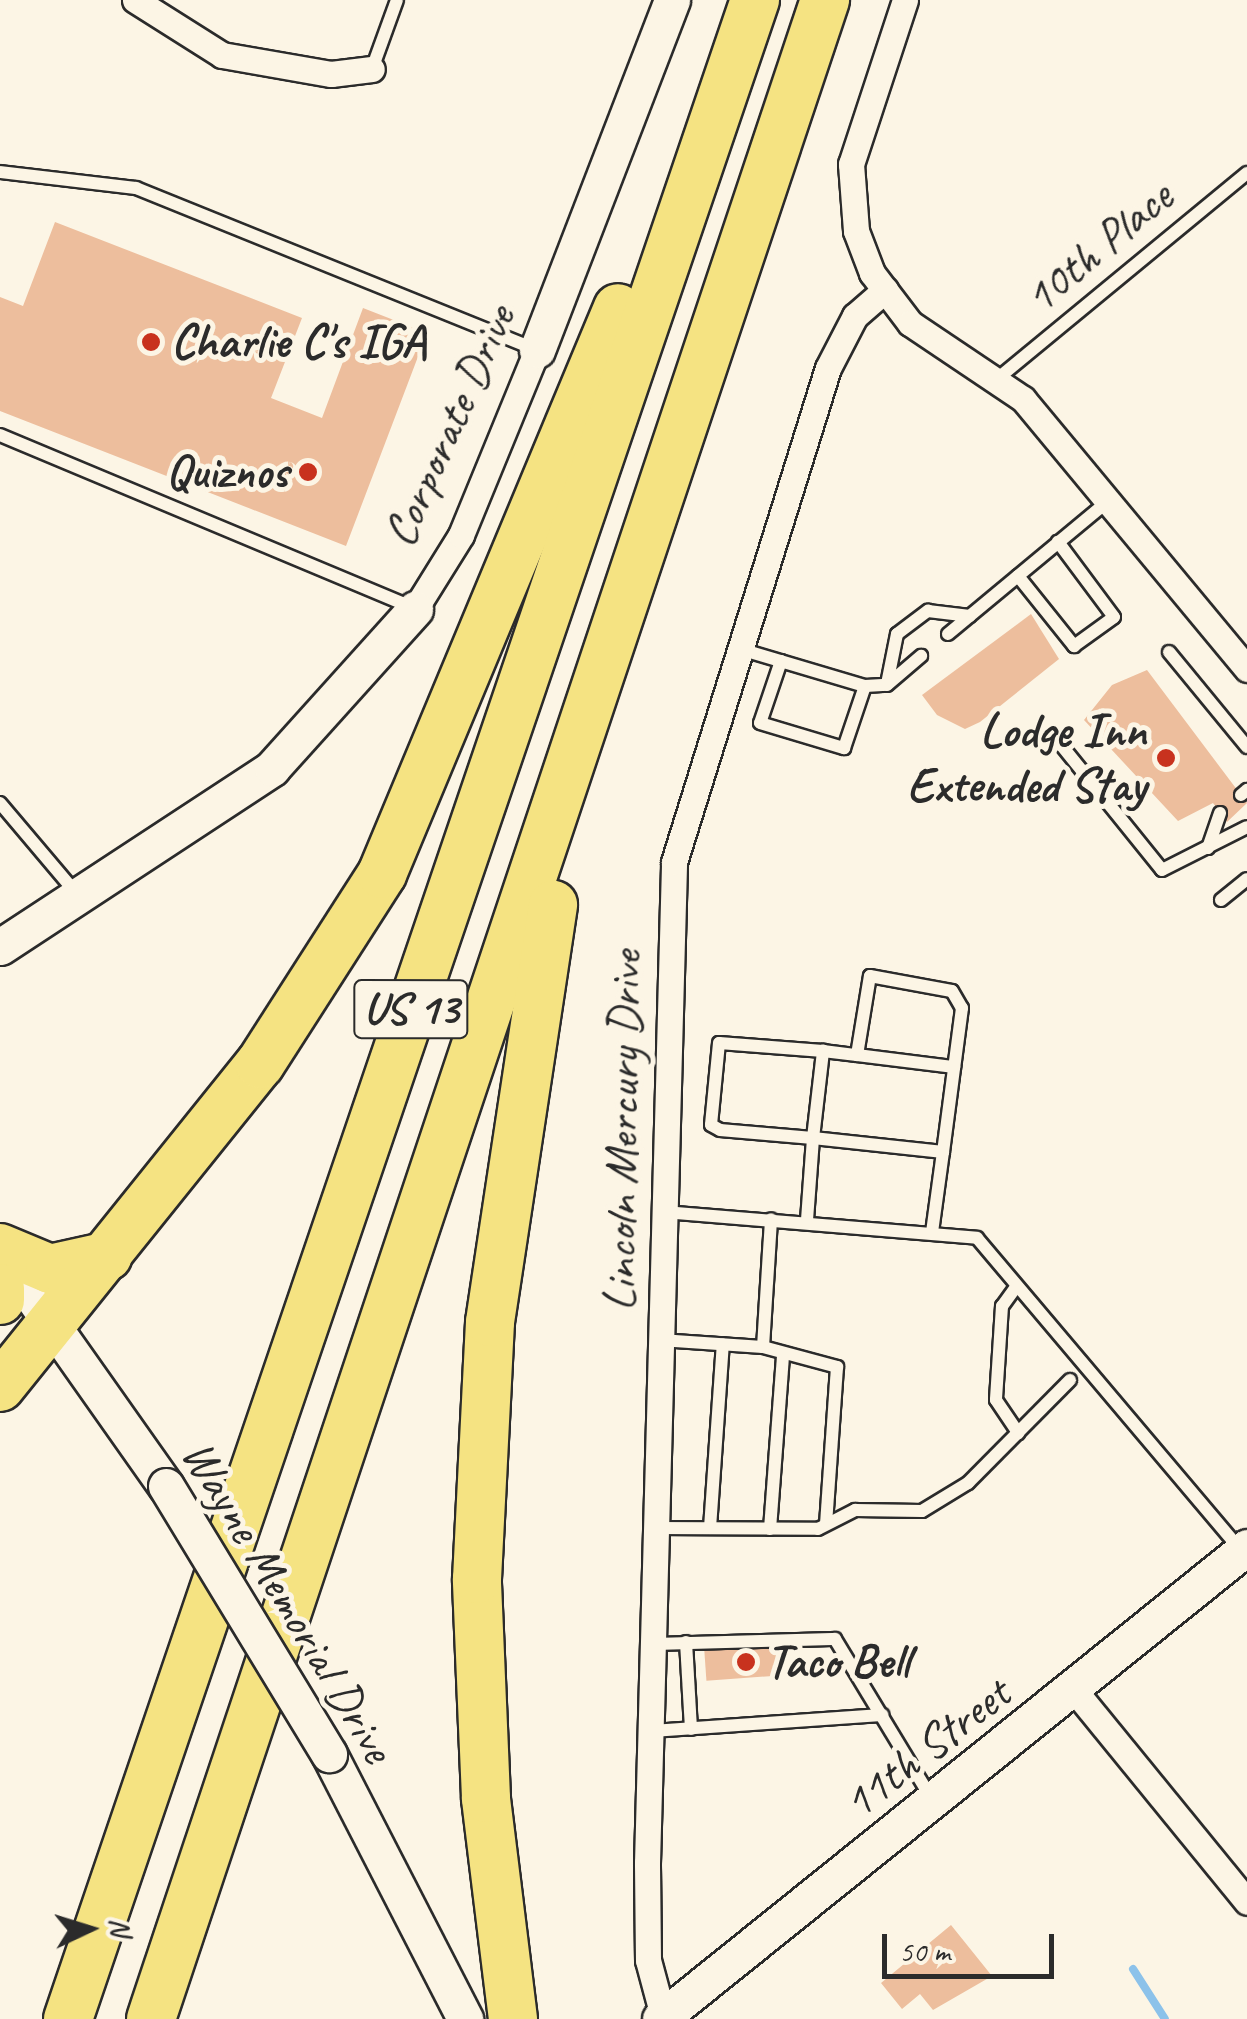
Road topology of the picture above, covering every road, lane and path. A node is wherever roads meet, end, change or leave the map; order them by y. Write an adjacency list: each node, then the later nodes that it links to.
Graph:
1 (134, 0): 7 (street)
2 (397, 0): 7 (lane)
3 (672, 0): 11 (street, Corporate Drive)
4 (825, 0): 16 (highway, US 13)
5 (906, 0): 10 (street)
6 (754, 2): 48 (highway); 75 (highway, US 13)
7 (372, 69)
8 (0, 172): 11 (lane)
9 (1247, 173): 12 (lane, 10th Place)
10 (878, 282): 12 (street); 21 (street, Lincoln Mercury Drive)
11 (537, 350): 18 (street, Corporate Drive)
12 (997, 379): 14 (street)
13 (0, 435): 18 (lane)
14 (1108, 501): 15 (lane); 25 (street)
15 (1058, 542): 17 (lane); 17 (lane)
16 (634, 576): 73 (highway, US 13); 79 (highway)
17 (1018, 576): 19 (lane)
18 (415, 609): 35 (street, Corporate Drive)
19 (970, 616): 20 (lane); 26 (lane)
20 (948, 634)
21 (740, 649): 24 (lane); 43 (street, Lincoln Mercury Drive)
22 (1169, 652): 29 (lane)
23 (921, 656): 26 (lane)
24 (781, 661): 27 (lane); 27 (lane)
25 (1247, 669)
26 (886, 685): 27 (lane)
27 (866, 686)
28 (1062, 746): 33 (lane)
29 (1247, 747)
30 (0, 803): 35 (lane)
31 (1220, 813): 33 (lane)
32 (1247, 827): 33 (lane)
33 (1208, 848)
34 (1247, 879): 36 (lane)
35 (78, 894): 37 (street, Corporate Drive)
36 (1221, 900)
37 (0, 947)
38 (823, 1052): 39 (lane); 41 (lane); 41 (lane)
39 (857, 1055): 40 (lane); 40 (lane)
40 (954, 1068): 42 (lane)
41 (812, 1138): 42 (lane); 45 (lane)
42 (943, 1152): 46 (lane)
43 (664, 1212): 44 (lane); 53 (street, Lincoln Mercury Drive)
44 (771, 1218): 45 (lane); 55 (lane)
45 (807, 1220): 46 (lane)
46 (932, 1232): 49 (lane)
47 (0, 1250): 48 (highway); 52 (street, Wayne Memorial Drive)
48 (108, 1256): 52 (highway)
49 (1016, 1287): 59 (lane); 64 (lane)
50 (0, 1288): 51 (highway)
51 (0, 1300)
52 (54, 1324): 58 (highway); 78 (street, Wayne Memorial Drive, bridge)
53 (660, 1340): 54 (lane); 61 (street, Lincoln Mercury Drive)
54 (722, 1344): 55 (lane); 62 (lane)
55 (764, 1347): 56 (lane)
56 (783, 1356): 60 (lane); 63 (lane)
57 (1070, 1380): 59 (lane)
58 (0, 1387)
59 (1018, 1433): 60 (lane)
60 (826, 1524): 63 (lane)
61 (654, 1528): 62 (lane); 66 (street, Lincoln Mercury Drive)
62 (710, 1528): 63 (lane)
63 (770, 1529)
64 (1244, 1549): 67 (street, 11th Street)
65 (686, 1642): 66 (lane); 68 (lane); 69 (lane)
66 (652, 1644): 70 (street, Lincoln Mercury Drive)
67 (1075, 1691): 71 (street, 11th Street); 72 (street)
68 (882, 1714): 69 (lane); 71 (lane)
69 (692, 1728): 70 (lane)
70 (651, 1731): 74 (street, Lincoln Mercury Drive)
71 (934, 1803): 74 (street, 11th Street)
72 (1247, 1902)
73 (179, 1938): 76 (highway, US 13); 77 (highway)
74 (661, 2018)
75 (68, 2019)
76 (151, 2019)
77 (159, 2019)
78 (465, 2019)
79 (513, 2019)

